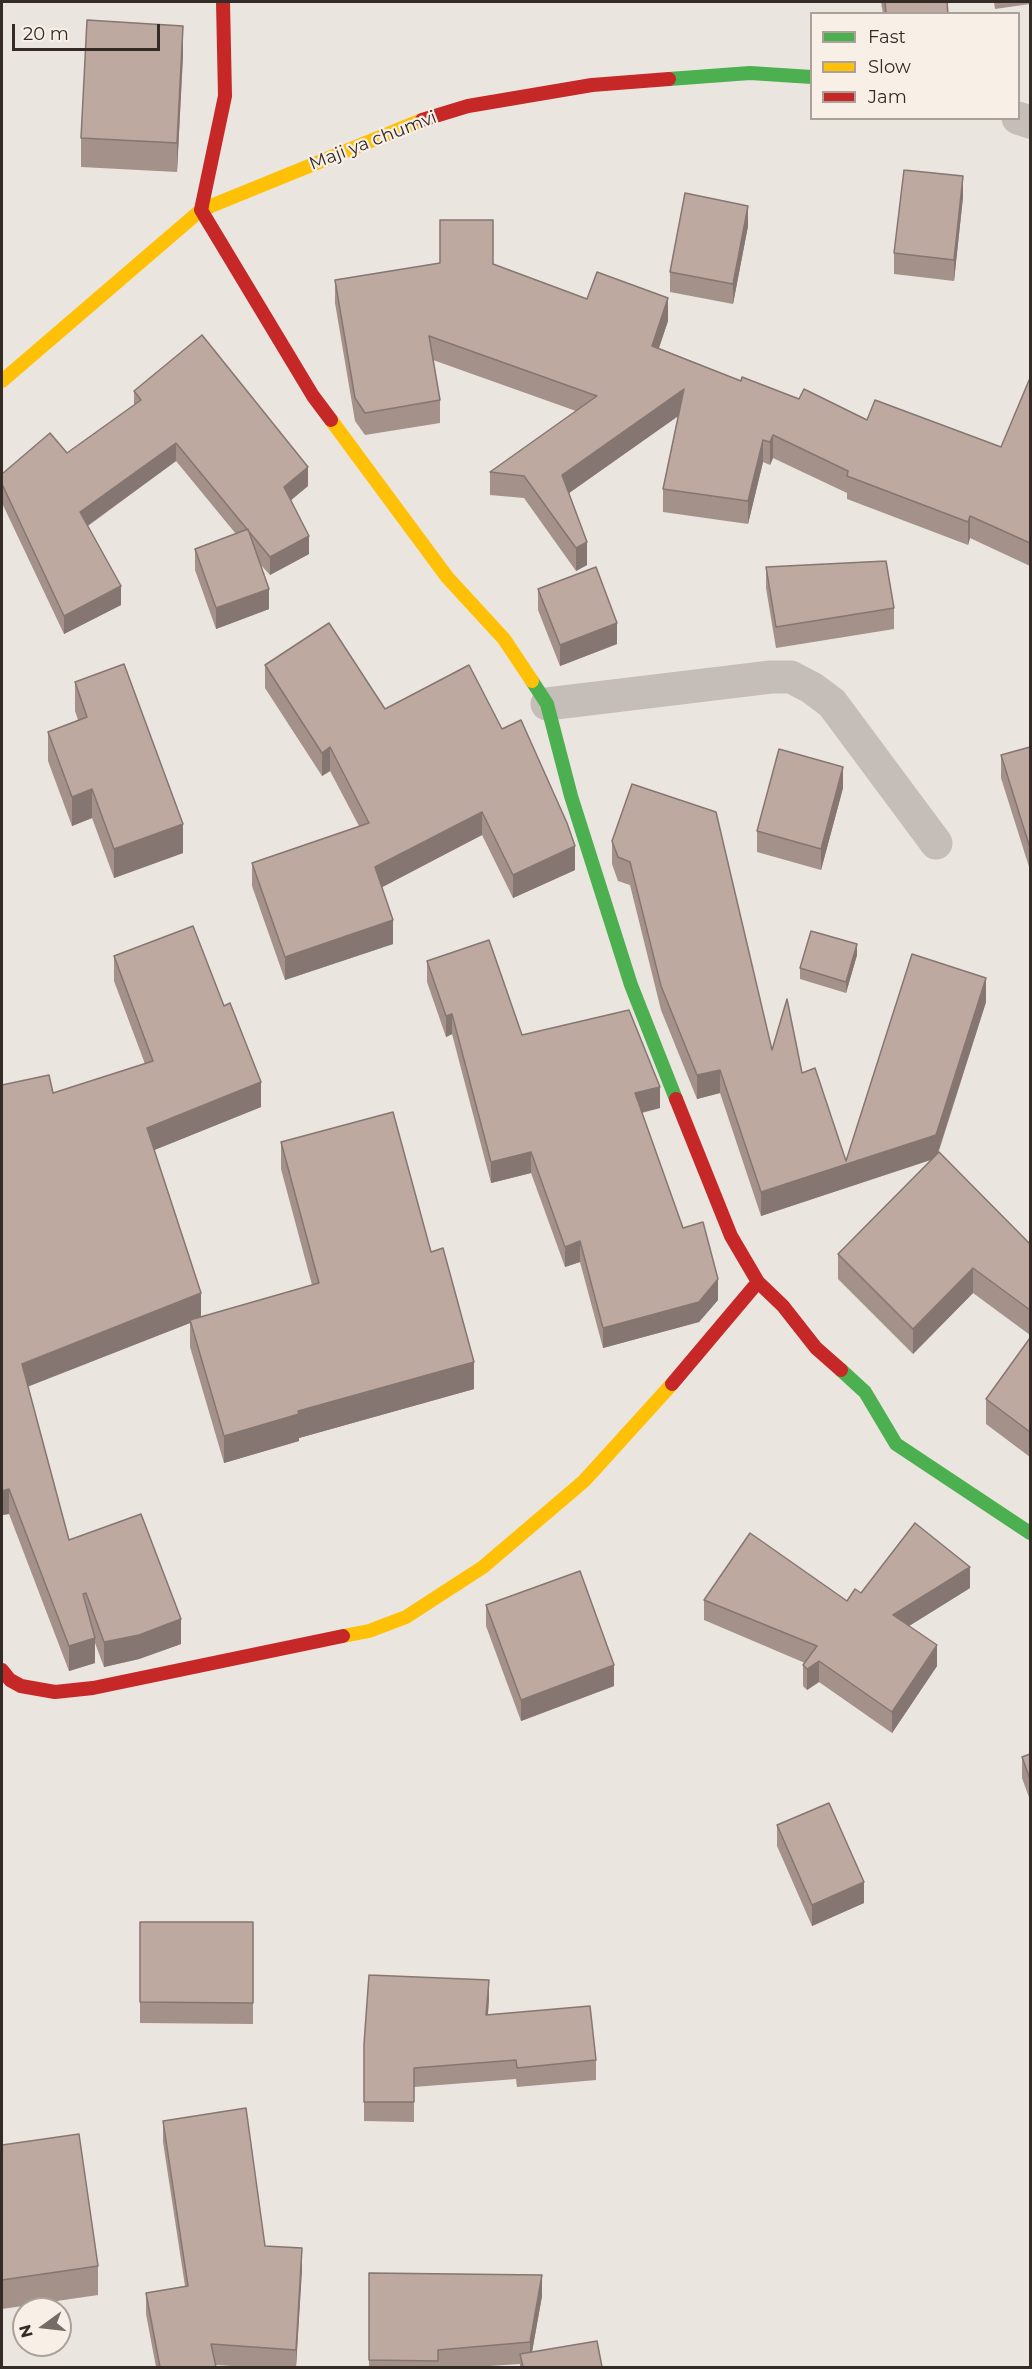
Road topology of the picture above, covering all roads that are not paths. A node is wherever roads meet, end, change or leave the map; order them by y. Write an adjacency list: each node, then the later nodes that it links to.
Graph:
1 (223, 2): 3 (street)
2 (810, 77): 3 (street, Maji ya chumvi)
3 (201, 210): 4 (street, Maji ya chumvi); 5 (street)
4 (2, 381)
5 (547, 704): 6 (street); 7 (street)
6 (936, 843)
7 (758, 1282): 8 (street); 9 (street)
8 (1030, 1533)
9 (2, 1670)

